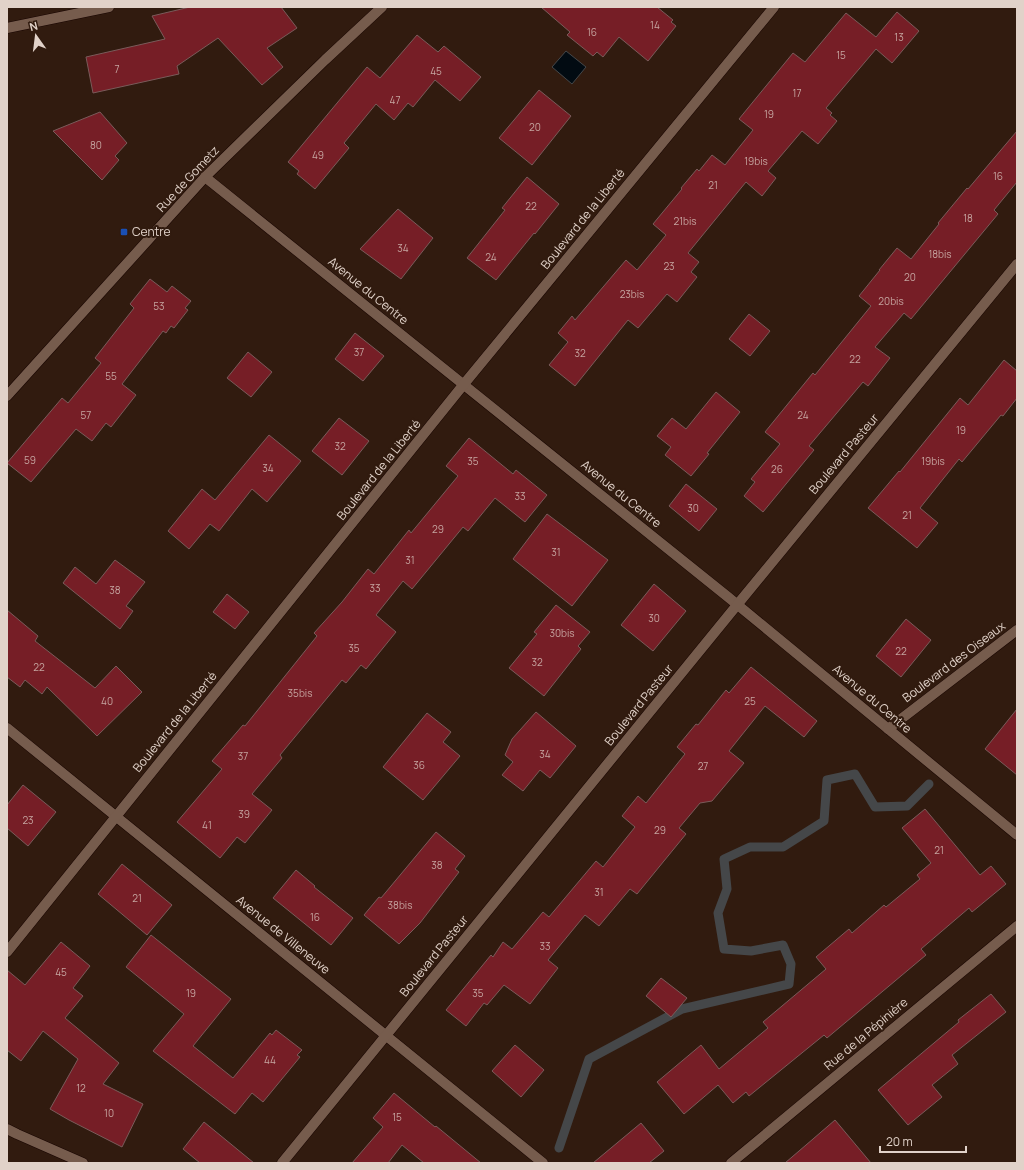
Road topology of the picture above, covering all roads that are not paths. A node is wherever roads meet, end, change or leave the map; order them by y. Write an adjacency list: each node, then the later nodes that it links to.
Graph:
1 (109, 7): 4 (street)
2 (382, 7): 5 (street, Rue de Gometz)
3 (774, 7): 7 (street, Boulevard de la Liberté)
4 (7, 28)
5 (206, 177): 7 (street, Avenue du Centre); 8 (street, Rue de Gometz)
6 (1017, 264): 9 (street, Boulevard Pasteur)
7 (464, 384): 9 (street, Avenue du Centre); 13 (street, Boulevard de la Liberté)
8 (7, 396)
9 (737, 605): 12 (street, Avenue du Centre); 17 (street, Boulevard Pasteur)
10 (1017, 630): 12 (street, Boulevard des Oiseaux)
11 (7, 728): 13 (street, Avenue de Villeneuve)
12 (888, 729): 14 (street, Avenue du Centre)
13 (116, 816): 16 (street, Boulevard de la Liberté); 17 (street, Avenue de Villeneuve)
14 (1017, 835)
15 (1017, 926): 22 (street, Rue de la Pépinière)
16 (7, 952)
17 (386, 1035): 20 (street, Boulevard Pasteur); 21 (street, Avenue de Villeneuve)
18 (7, 1129): 19 (street)
19 (83, 1163)
20 (282, 1163)
21 (543, 1163)
22 (731, 1163)

